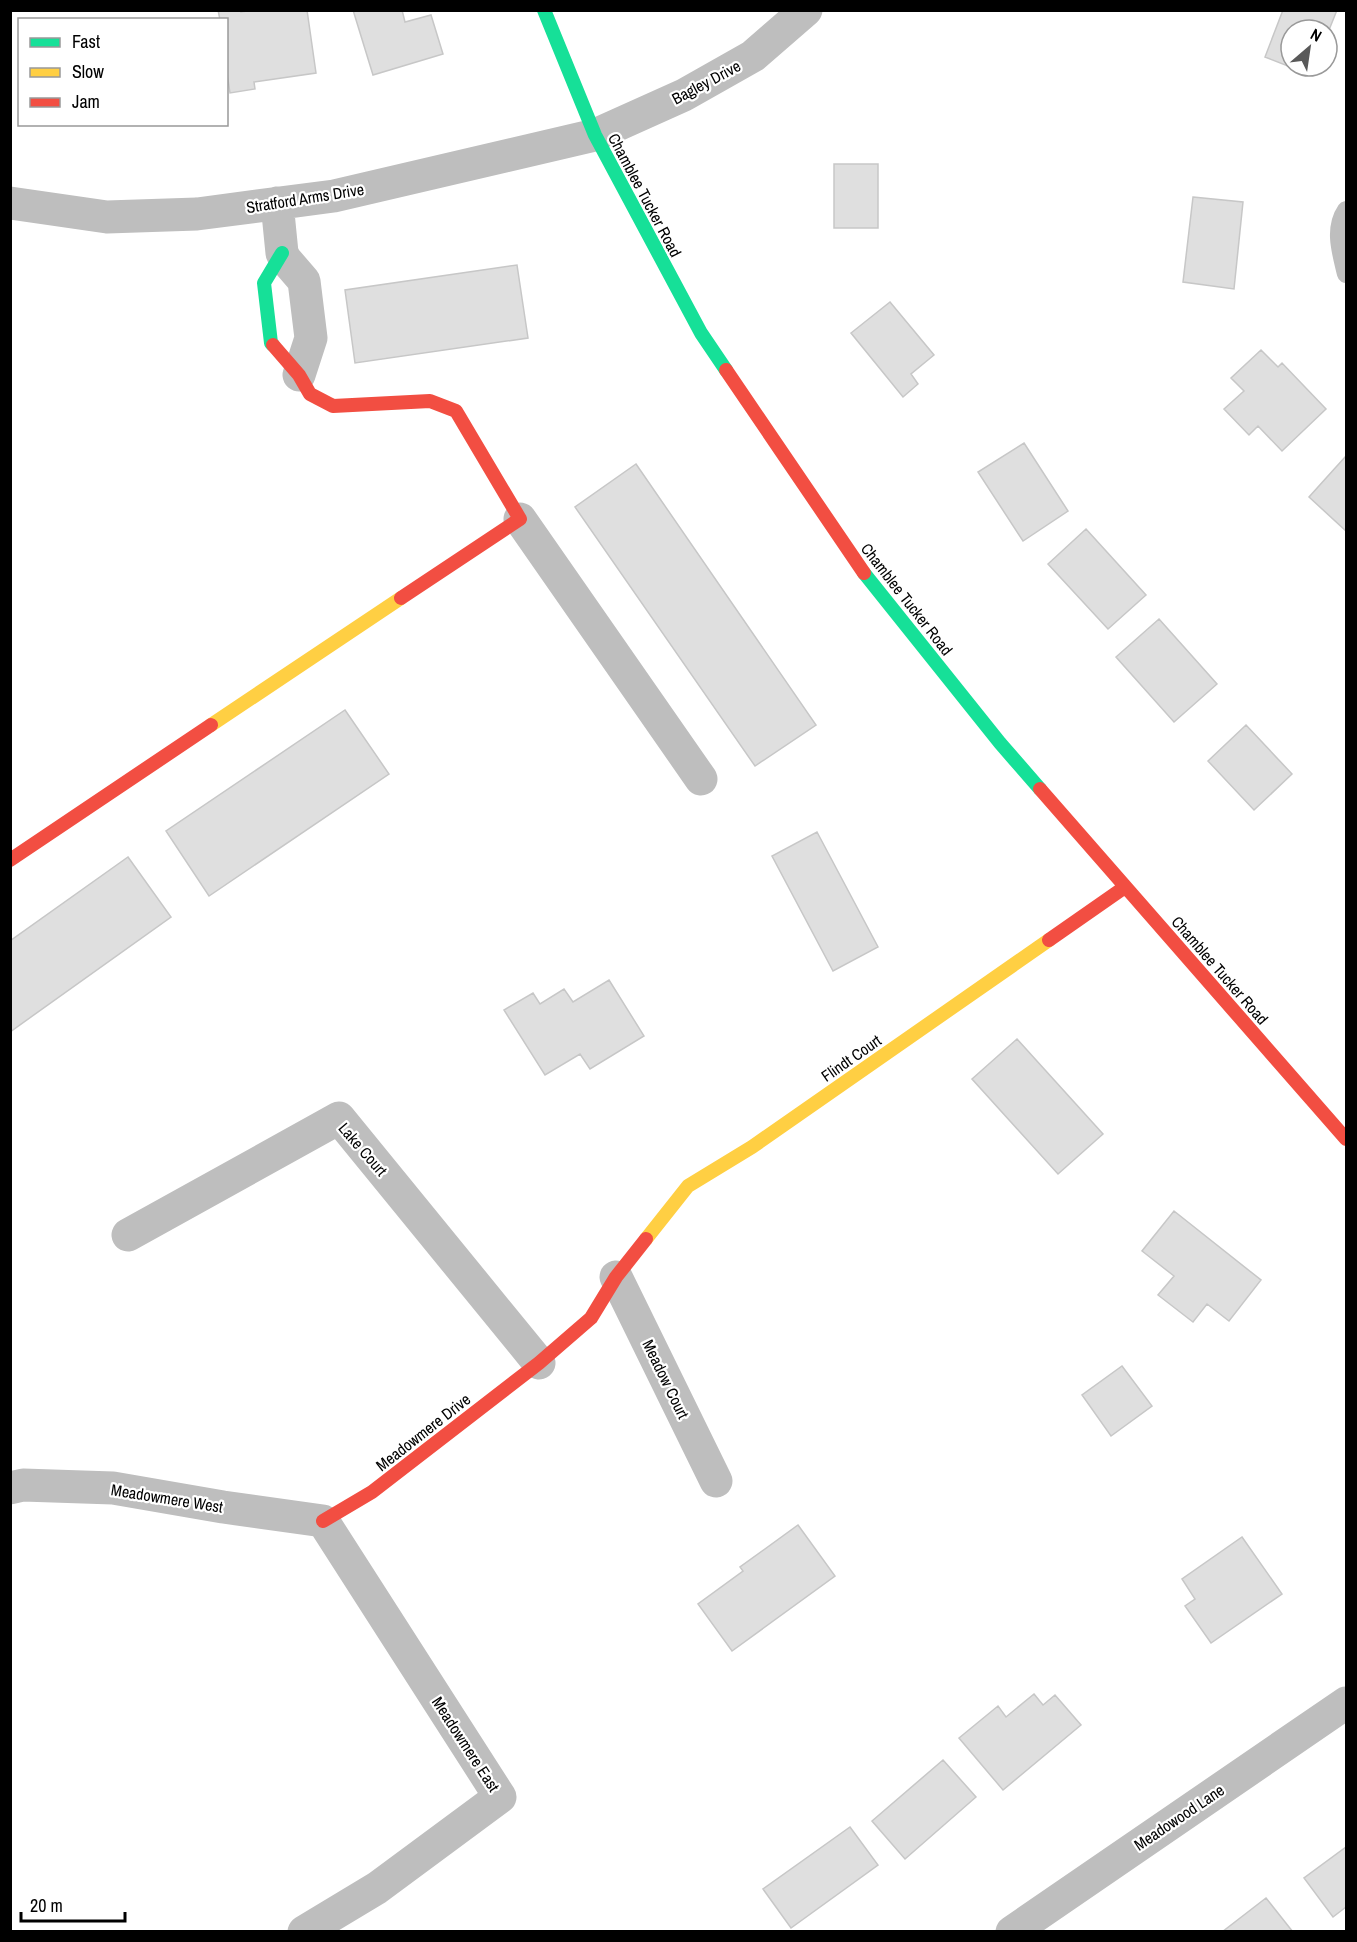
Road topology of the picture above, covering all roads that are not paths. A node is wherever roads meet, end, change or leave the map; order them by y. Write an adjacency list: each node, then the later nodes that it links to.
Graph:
1 (544, 10): 3 (street, Chamblee Tucker Road)
2 (806, 10): 3 (street, Bagley Drive)
3 (595, 135): 5 (street, Stratford Arms Drive); 15 (street, Chamblee Tucker Road)
4 (10, 202): 5 (street, Stratford Arms Drive)
5 (277, 203): 7 (street)
6 (1347, 210): 8 (lane)
7 (282, 253): 9 (street); 10 (street)
8 (1347, 274)
9 (308, 310): 10 (street); 11 (street)
10 (268, 314): 11 (street)
11 (299, 375): 12 (street)
12 (520, 519): 13 (street); 14 (street)
13 (701, 779)
14 (10, 860)
15 (1125, 887): 16 (street, Chamblee Tucker Road); 18 (street, Flindt Court)
16 (1347, 1139)
17 (128, 1235): 19 (street, Lake Court)
18 (616, 1277): 19 (street, Flindt Court); 20 (street, Meadow Court)
19 (539, 1363): 22 (street, Meadowmere Drive)
20 (716, 1481)
21 (10, 1488): 22 (street, Meadowmere West)
22 (323, 1521): 24 (street, Meadowmere East)
23 (1347, 1703): 25 (street, Meadowood Lane)
24 (304, 1932)
25 (1012, 1932)

